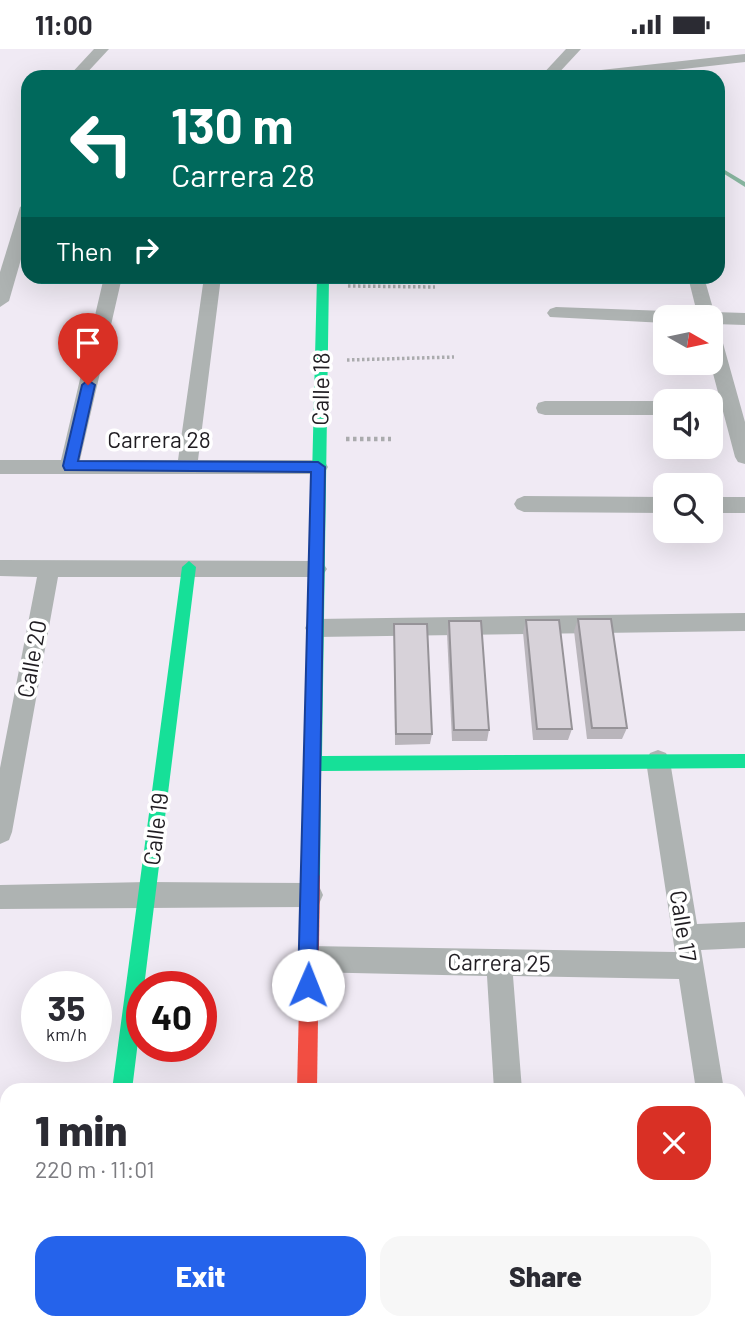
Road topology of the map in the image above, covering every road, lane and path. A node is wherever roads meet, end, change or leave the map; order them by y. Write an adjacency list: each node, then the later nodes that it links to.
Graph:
1 (102, 49): 5 (street)
2 (574, 49): 6 (street)
3 (645, 49): 7 (street)
4 (745, 58): 8 (street)
5 (82, 70)
6 (554, 70)
7 (649, 70)
8 (669, 70)
9 (21, 234): 10 (street)
10 (13, 265): 17 (street)
11 (111, 284): 32 (street)
12 (212, 284): 34 (street)
13 (323, 284): 24 (street, Calle 18)
14 (379, 284): 16 (path)
15 (698, 284): 18 (street)
16 (435, 287)
17 (0, 301)
18 (705, 305)
19 (556, 313): 20 (street)
20 (653, 317)
21 (723, 318): 22 (street)
22 (745, 319)
23 (454, 357): 24 (path)
24 (321, 361): 29 (street, Calle 18)
25 (723, 365): 26 (street)
26 (738, 407): 31 (street)
27 (545, 408): 28 (street)
28 (653, 408)
29 (320, 439): 30 (path); 35 (street, Calle 18)
30 (391, 439)
31 (745, 457)
32 (69, 466): 33 (street, Carrera 28); 34 (street, Carrera 28)
33 (0, 467)
34 (187, 467): 35 (street, Carrera 28)
35 (318, 467): 43 (street, Calle 18)
36 (524, 505): 37 (street)
37 (653, 505)
38 (723, 505): 39 (street)
39 (745, 505)
40 (0, 568): 41 (street)
41 (49, 568): 42 (street); 49 (street, Calle 20)
42 (189, 568): 43 (street); 50 (street, Calle 19)
43 (316, 569): 45 (street, Calle 18)
44 (745, 622): 45 (street)
45 (316, 628): 48 (street, Calle 18)
46 (658, 761): 47 (street); 48 (street); 54 (street, Calle 17)
47 (745, 761)
48 (313, 764): 51 (street, Calle 18)
49 (0, 832)
50 (148, 894): 51 (street); 52 (street); 58 (street, Calle 19)
51 (310, 895): 55 (street, Calle 18)
52 (0, 897)
53 (745, 935): 54 (street)
54 (685, 938): 57 (street, Calle 17)
55 (308, 959): 56 (street, Carrera 25); 59 (street, Calle 18)
56 (499, 963): 57 (street, Carrera 25); 60 (street)
57 (690, 965): 61 (street, Calle 17)
58 (123, 1083)
59 (307, 1083)
60 (508, 1083)
61 (709, 1083)

